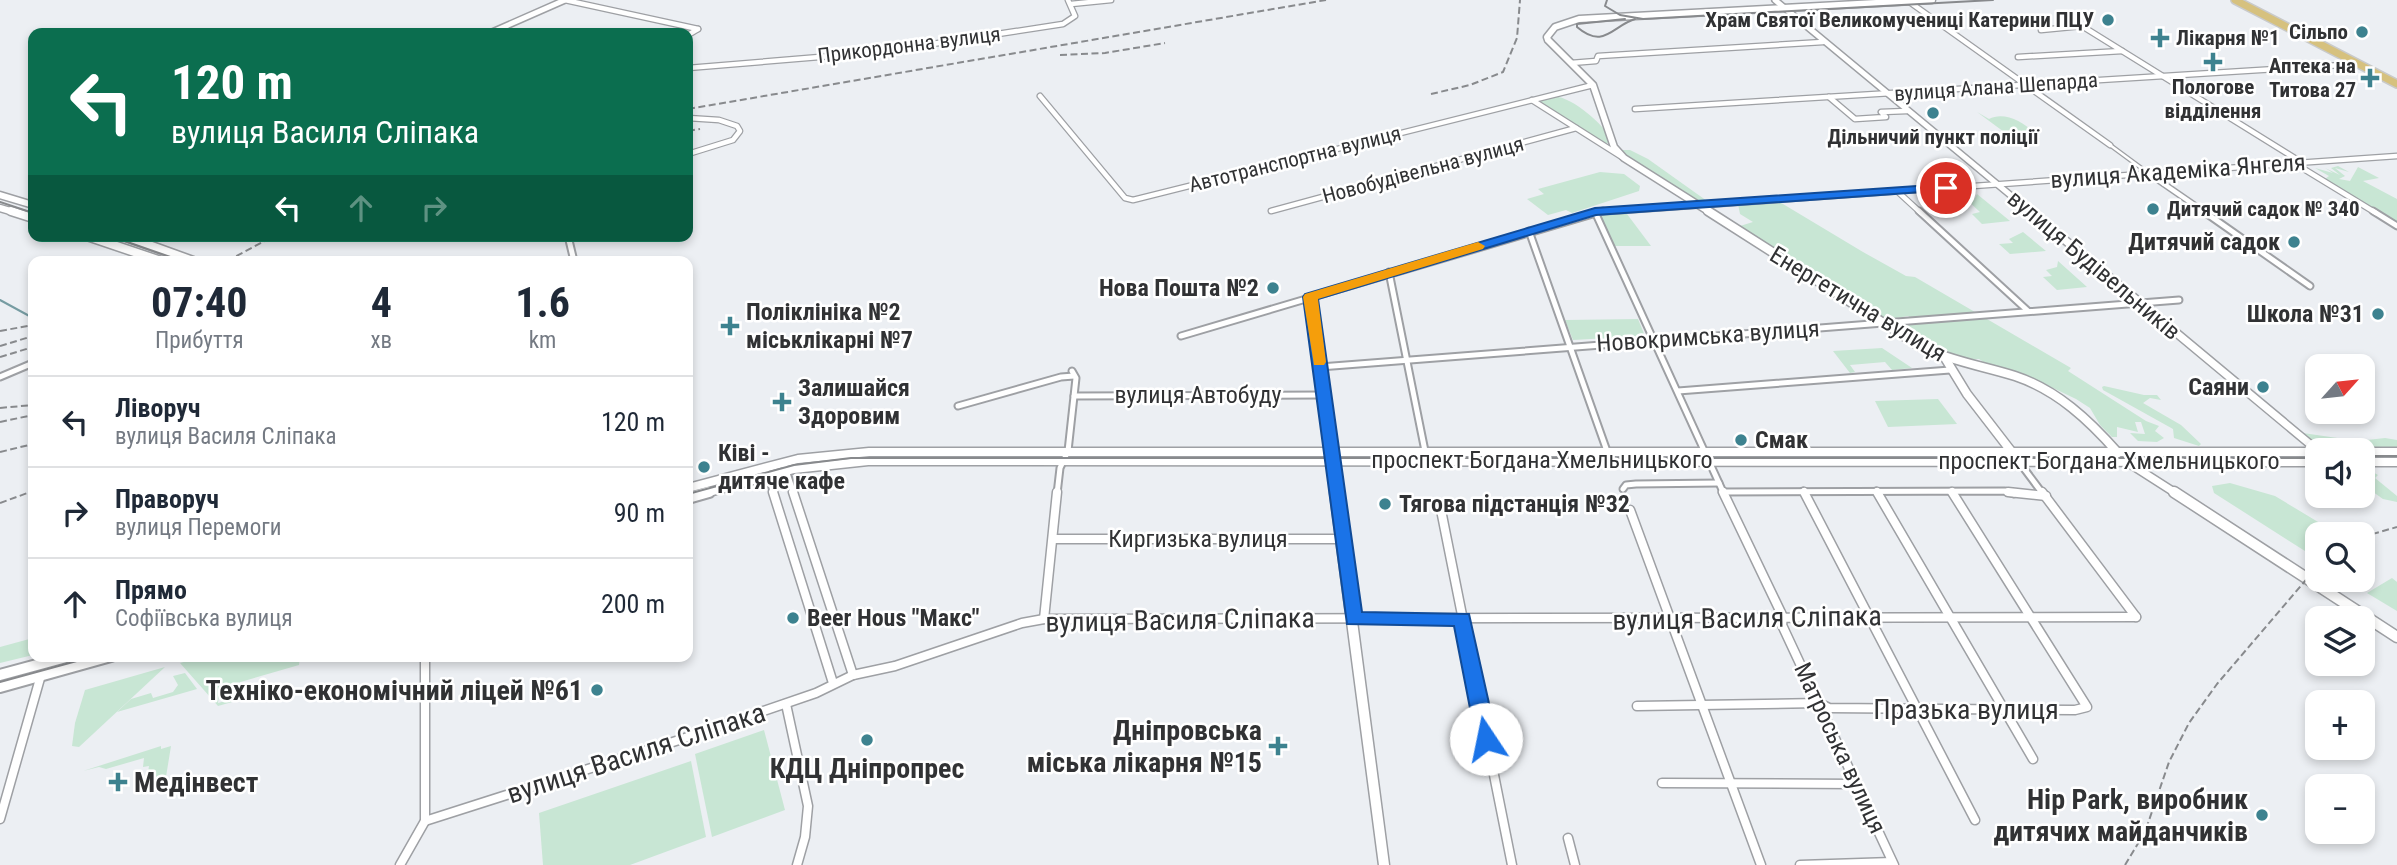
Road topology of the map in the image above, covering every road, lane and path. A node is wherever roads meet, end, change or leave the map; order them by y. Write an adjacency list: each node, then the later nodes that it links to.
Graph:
1 (565, 0): 9 (street); 11 (street)
2 (1111, 0): 7 (street, Прикордонна вулиця)
3 (1775, 0): 8 (street, вулиця Будівельників)
4 (1932, 0): 6 (main road)
5 (2235, 0): 16 (main road)
6 (1908, 1): 8 (main road); 21 (street)
7 (1070, 2): 17 (street, Прикордонна вулиця)
8 (1783, 8): 12 (street, вулиця Будівельників); 15 (main road, Енергетична вулиця)
9 (501, 28)
10 (2041, 30): 13 (street)
11 (693, 32)
12 (1823, 42): 15 (street); 22 (street, вулиця Будівельників)
13 (2122, 51): 14 (street); 18 (street)
14 (2018, 57)
15 (1571, 63): 20 (main road, Енергетична вулиця)
16 (2358, 64): 18 (street, вулиця Алана Шепарда); 19 (main road)
17 (693, 68)
18 (2165, 76): 21 (street, вулиця Алана Шепарда); 34 (street)
19 (2397, 84)
20 (1594, 85): 25 (street, Автотранспортна вулиця); 33 (main road, Енергетична вулиця)
21 (2024, 85): 22 (street, вулиця Алана Шепарда); 30 (street)
22 (1886, 93): 24 (street, вулиця Алана Шепарда); 27 (street, вулиця Будівельників)
23 (1040, 96): 25 (street, Автотранспортна вулиця)
24 (1829, 97): 26 (street, вулиця Алана Шепарда); 27 (street)
25 (1532, 100): 29 (street, Енергетична вулиця)
26 (1635, 109)
27 (1907, 111): 37 (street, вулиця Будівельників)
28 (693, 118): 31 (street)
29 (1576, 128): 33 (street, Енергетична вулиця); 43 (street, Новобудівельна вулиця)
30 (2109, 145): 36 (street)
31 (693, 152)
32 (2397, 156): 34 (street, вулиця Академіка Янгеля)
33 (1624, 158): 41 (main road, Енергетична вулиця)
34 (2302, 162): 35 (street, вулиця Академіка Янгеля)
35 (2294, 163): 36 (street, вулиця Академіка Янгеля); 46 (street)
36 (2148, 173): 37 (street, вулиця Академіка Янгеля); 53 (street)
37 (1996, 184): 38 (street, вулиця Академіка Янгеля); 56 (street, вулиця Будівельників)
38 (1897, 191): 41 (street, вулиця Академіка Янгеля); 57 (street)
39 (0, 195): 40 (main road)
40 (28, 203)
41 (1695, 204): 44 (street, вулиця Академіка Янгеля); 58 (main road, Енергетична вулиця)
42 (0, 208): 45 (main road)
43 (1271, 211)
44 (1595, 212): 47 (street, вулиця Академіка Янгеля); 60 (street, Матроська вулиця)
45 (28, 216)
46 (2397, 226)
47 (1529, 232): 52 (street, вулиця Академіка Янгеля); 61 (street)
48 (105, 242): 50 (main road)
49 (141, 242): 51 (main road)
50 (146, 256)
51 (179, 256)
52 (1390, 272): 54 (street, вулиця Академіка Янгеля); 63 (street)
53 (2310, 286)
54 (1310, 297): 59 (street, вулиця Академіка Янгеля); 65 (street)
55 (2179, 300): 56 (street, Новокримська вулиця)
56 (2140, 303): 57 (street, Новокримська вулиця); 72 (street, вулиця Будівельників)
57 (2028, 311): 58 (street, Новокримська вулиця)
58 (1881, 323): 60 (street, Новокримська вулиця); 62 (main road, Енергетична вулиця)
59 (1181, 336)
60 (1655, 340): 61 (street, Новокримська вулиця); 68 (street, Матроська вулиця)
61 (1572, 347): 63 (street, Новокримська вулиця); 74 (street)
62 (1945, 358): 66 (main road); 76 (main road, Енергетична вулиця)
63 (1408, 360): 65 (street, Новокримська вулиця); 73 (street)
64 (28, 365): 67 (street)
65 (1320, 367): 69 (street)
66 (1950, 370): 68 (street); 75 (main road)
67 (0, 377)
68 (1678, 391): 82 (street, Матроська вулиця)
69 (1323, 395): 70 (street, вулиця Автобуду); 81 (street)
70 (1074, 396): 71 (street); 80 (street)
71 (958, 406)
72 (2305, 441)
73 (1425, 451): 74 (main road, проспект Богдана Хмельницького); 81 (main road, проспект Богдана Хмельницького)
74 (1607, 451): 82 (main road, проспект Богдана Хмельницького)
75 (2011, 451): 76 (main road, проспект Богдана Хмельницького); 82 (main road, проспект Богдана Хмельницького); 83 (street)
76 (2116, 451): 77 (main road, проспект Богдана Хмельницького); 84 (main road, Енергетична вулиця)
77 (2305, 451)
78 (2375, 452): 79 (main road)
79 (2397, 452)
80 (1065, 456): 81 (main road, проспект Богдана Хмельницького); 88 (main road, проспект Богдана Хмельницького); 101 (street)
81 (1330, 456): 82 (main road, проспект Богдана Хмельницького); 102 (street)
82 (1706, 456): 83 (main road, проспект Богдана Хмельницького); 90 (street, Матроська вулиця)
83 (2019, 461): 84 (main road, проспект Богдана Хмельницького); 98 (street)
84 (2127, 462): 85 (main road, проспект Богдана Хмельницького); 111 (street)
85 (2305, 462)
86 (2375, 462): 87 (main road)
87 (2397, 462)
88 (785, 467): 89 (main road, проспект Богдана Хмельницького); 116 (street)
89 (767, 471): 91 (main road, проспект Богдана Хмельницького); 97 (main road, проспект Богдана Хмельницького); 119 (street)
90 (1719, 483): 92 (street); 95 (street, Матроська вулиця)
91 (693, 487)
92 (1623, 489)
93 (1803, 491): 94 (street); 95 (street); 106 (street)
94 (1876, 491): 96 (street); 103 (street)
95 (1722, 492): 105 (street, Матроська вулиця)
96 (1952, 492): 98 (street); 104 (street)
97 (693, 496)
98 (2046, 496): 104 (street, вулиця Василя Сліпака)
99 (1440, 505): 109 (street)
100 (1630, 510): 110 (street)
101 (1054, 539): 102 (street, Киргизька вулиця); 107 (street)
102 (1342, 539): 108 (street)
103 (1951, 616): 104 (street, вулиця Василя Сліпака); 106 (street, вулиця Василя Сліпака); 126 (street)
104 (2031, 616): 126 (street, Празька вулиця)
105 (1783, 617): 106 (street, вулиця Василя Сліпака); 110 (street, вулиця Василя Сліпака); 121 (street, Матроська вулиця)
106 (1871, 617): 125 (street)
107 (1044, 619): 108 (street, вулиця Василя Сліпака); 116 (street, вулиця Василя Сліпака)
108 (1353, 619): 109 (street, вулиця Василя Сліпака); 138 (street)
109 (1462, 619): 110 (street, вулиця Василя Сліпака); 139 (street)
110 (1668, 619): 124 (street)
111 (2397, 637)
112 (48, 662): 115 (main road)
113 (90, 662): 118 (main road)
114 (425, 662): 133 (street)
115 (44, 663): 117 (main road); 118 (street)
116 (853, 675): 119 (street, вулиця Василя Сліпака)
117 (0, 676)
118 (41, 676): 120 (main road); 131 (street)
119 (833, 683): 122 (street, вулиця Василя Сліпака)
120 (0, 687)
121 (1819, 703): 124 (street, Празька вулиця); 125 (street, Празька вулиця); 129 (street, Матроська вулиця)
122 (786, 704): 133 (street, вулиця Василя Сліпака); 137 (street)
123 (1637, 706): 124 (street, Празька вулиця)
124 (1701, 707): 130 (street)
125 (1918, 708): 126 (street, Празька вулиця); 132 (street)
126 (2004, 709): 127 (street)
127 (2034, 759)
128 (1662, 783): 130 (street)
129 (1856, 784): 130 (street); 135 (street, Матроська вулиця)
130 (1731, 785): 141 (street)
131 (0, 819)
132 (1975, 820)
133 (425, 821): 136 (street)
134 (1568, 838): 140 (street)
135 (1893, 864): 142 (street)
136 (400, 865)
137 (797, 865)
138 (1384, 865)
139 (1511, 865)
140 (1575, 865)
141 (1761, 865)
142 (1800, 865)

